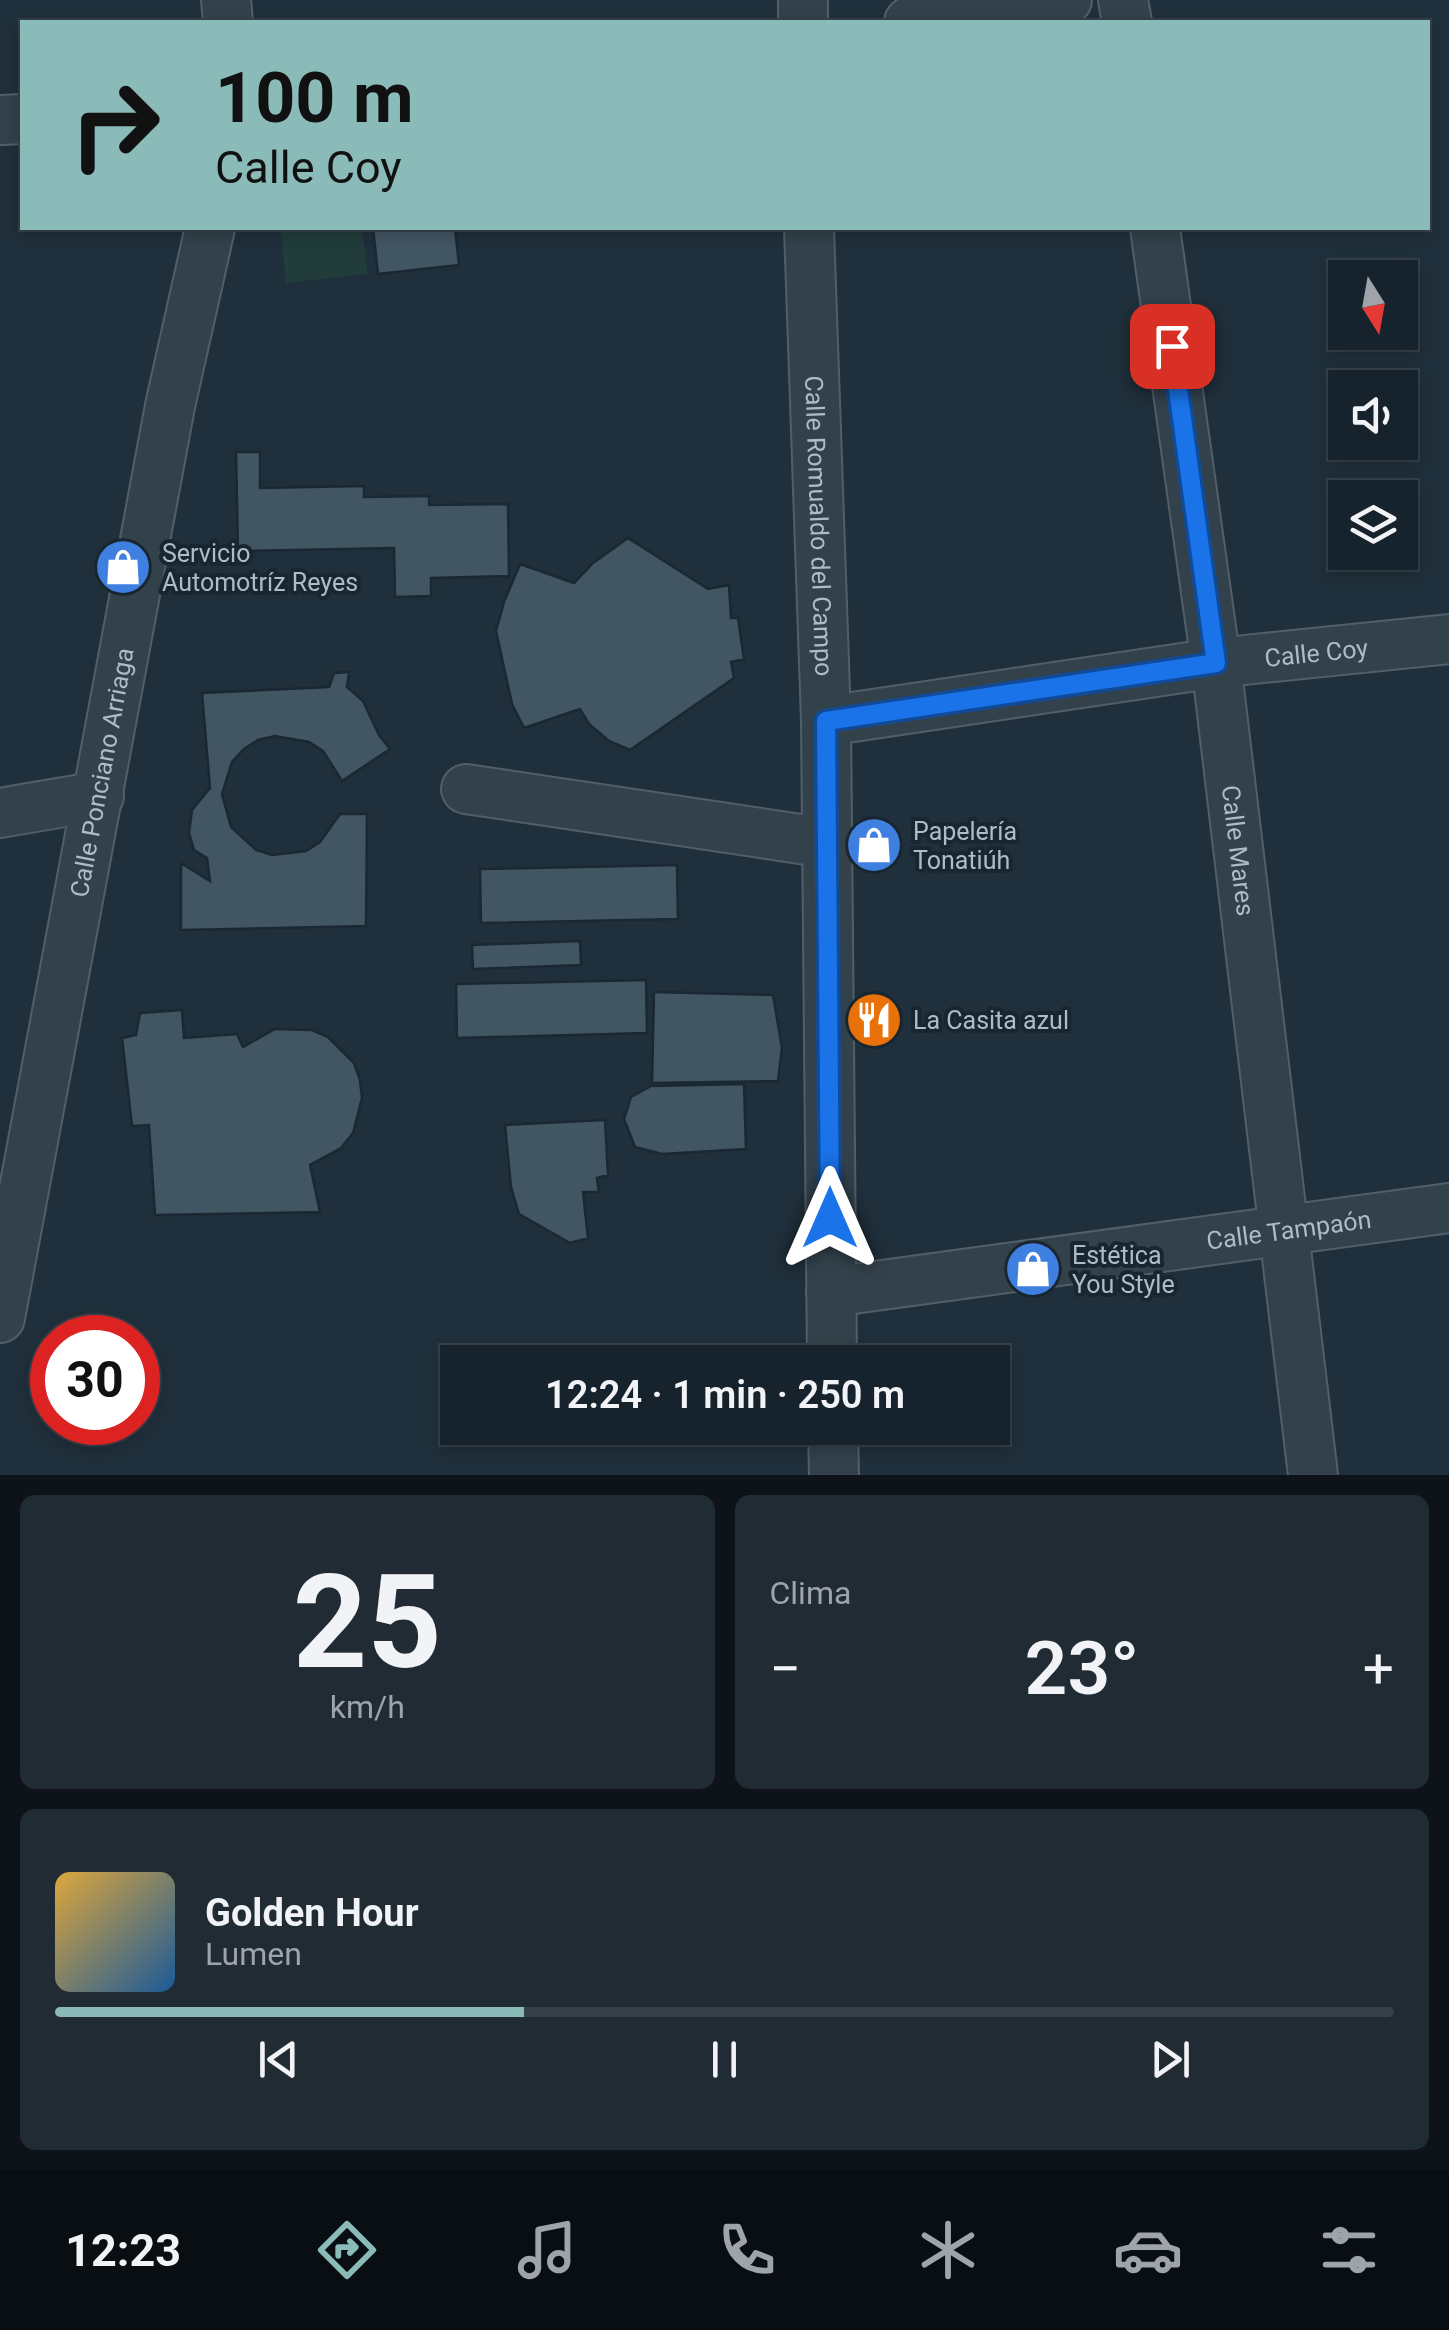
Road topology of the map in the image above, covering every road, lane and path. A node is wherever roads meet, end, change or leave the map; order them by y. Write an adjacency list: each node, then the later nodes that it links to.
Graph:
1 (1067, 0): 2 (street)
2 (923, 20)
3 (210, 230): 10 (street, Calle Ponciano Arriaga)
4 (810, 230): 8 (street, Calle Romualdo del Campo)
5 (1155, 230): 7 (street, Calle Mares)
6 (1449, 639): 7 (street, Calle Coy)
7 (1216, 663): 8 (street, Calle Coy); 14 (street, Calle Mares)
8 (826, 721): 12 (street, Calle Romualdo del Campo)
9 (466, 789): 12 (street)
10 (99, 796): 11 (street); 16 (street, Calle Ponciano Arriaga)
11 (0, 813)
12 (827, 843): 15 (street, Calle Romualdo del Campo)
13 (1449, 1208): 14 (street, Calle Tampaón)
14 (1284, 1232): 15 (street, Calle Tampaón); 20 (street, Calle Mares)
15 (831, 1292): 17 (street, Calle Romualdo del Campo)
16 (1, 1308)
17 (832, 1345)
18 (833, 1445): 19 (street)
19 (834, 1475)
20 (1313, 1475)

